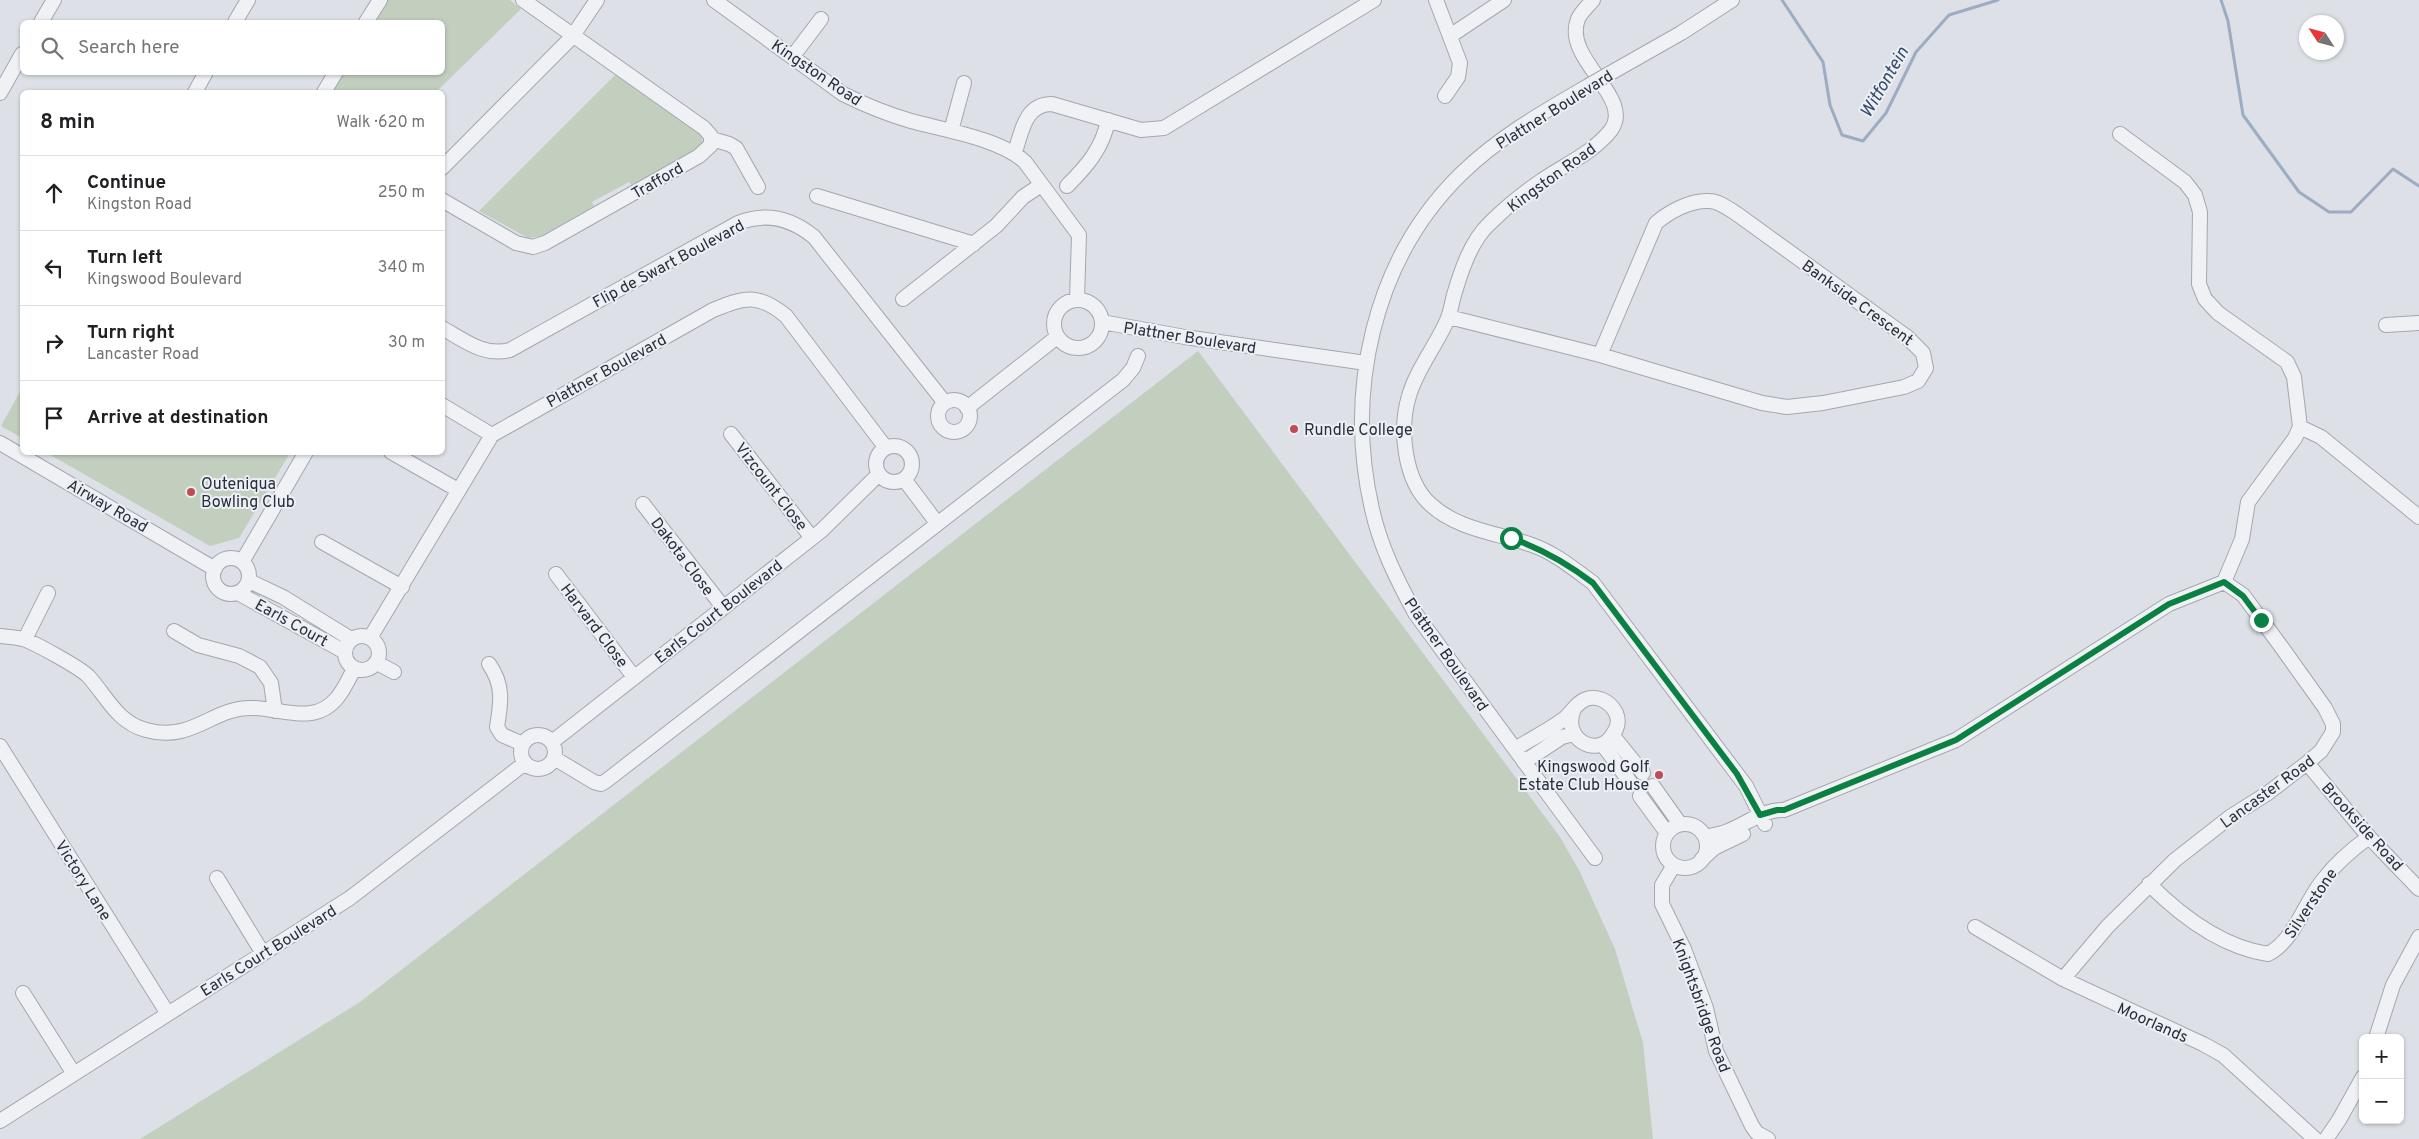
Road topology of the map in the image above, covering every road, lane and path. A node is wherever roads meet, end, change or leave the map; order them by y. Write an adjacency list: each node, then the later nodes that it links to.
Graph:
1 (54, 0): 13 (street)
2 (248, 0): 14 (street)
3 (380, 0): 15 (street)
4 (523, 0): 17 (street)
5 (597, 0): 17 (street)
6 (714, 0): 18 (street, Kingston Road)
7 (1374, 0): 27 (street)
8 (1436, 0): 16 (street)
9 (1504, 0): 16 (street)
10 (1593, 0): 41 (street, Kingston Road)
11 (1732, 0): 49 (street, Plattner Boulevard, bridge)
12 (821, 19): 18 (street)
13 (42, 20)
14 (236, 20)
15 (367, 20)
16 (1450, 36): 26 (street)
17 (572, 37): 30 (street); 32 (street)
18 (794, 56): 28 (street, Kingston Road)
19 (20, 58): 25 (street)
20 (204, 75): 23 (street)
21 (334, 75): 24 (street)
22 (964, 83): 28 (street)
23 (196, 90)
24 (325, 90)
25 (0, 93)
26 (1444, 96)
27 (1108, 120): 31 (street); 34 (street)
28 (951, 131): 31 (street, Kingston Road)
29 (2120, 134): 53 (street)
30 (712, 139): 35 (street); 37 (street, Trafford)
31 (1015, 152): 33 (street)
32 (445, 165)
33 (1041, 185): 38 (street); 40 (street)
34 (1067, 186)
35 (758, 187)
36 (817, 196): 38 (street)
37 (445, 202)
38 (974, 244): 39 (street)
39 (903, 299)
40 (1077, 299): 42 (street); 46 (street)
41 (1449, 317): 47 (street, Bankside Crescent); 110 (street, Kingston Road)
42 (1102, 322): 46 (street); 49 (street, Plattner Boulevard)
43 (2419, 323): 44 (street)
44 (2386, 325)
45 (445, 330): 50 (street, Flip de Swart Boulevard)
46 (1057, 337): 52 (street)
47 (1600, 355): 47 (street, Bankside Crescent)
48 (1138, 356): 67 (street)
49 (1366, 363): 97 (street, Plattner Boulevard)
50 (945, 403): 52 (street); 52 (street)
51 (445, 407): 54 (street)
52 (967, 408)
53 (2300, 427): 66 (street); 74 (street)
54 (492, 434): 57 (street, Plattner Boulevard); 64 (street, Plattner Boulevard)
55 (731, 434): 68 (street, Vizcount Close)
56 (0, 443): 58 (street, Airway Road)
57 (886, 448): 62 (street); 63 (street)
58 (20, 455)
59 (20, 455): 71 (street, Airway Road)
60 (304, 455): 70 (street)
61 (397, 455): 64 (street)
62 (879, 474): 63 (street); 68 (street, Earls Court Boulevard)
63 (904, 479): 67 (street)
64 (458, 490): 75 (street, Plattner Boulevard)
65 (643, 504): 78 (street, Dakota Close)
66 (2419, 517)
67 (937, 523): 98 (street)
68 (812, 538): 78 (street, Earls Court Boulevard)
69 (322, 542): 75 (street)
70 (242, 562): 71 (street); 73 (street)
71 (215, 569): 77 (street)
72 (556, 574): 89 (street, Harvard Close)
73 (248, 581): 77 (street); 82 (street, Earls Court)
74 (2224, 582): 102 (street, Lancaster Road); 110 (street)
75 (402, 587): 81 (street, Plattner Boulevard)
76 (48, 593): 83 (street)
77 (238, 593): 84 (street, Earls Court)
78 (723, 607): 89 (street, Earls Court Boulevard)
79 (174, 631): 91 (street)
80 (0, 636): 83 (street)
81 (370, 638): 82 (street); 85 (street)
82 (351, 639): 84 (street)
83 (25, 640): 91 (street)
84 (345, 652): 87 (street)
85 (377, 662): 87 (street); 88 (street)
86 (489, 664): 95 (street)
87 (354, 669): 91 (street)
88 (394, 672)
89 (634, 677): 94 (street, Earls Court Boulevard)
90 (1575, 707): 92 (street); 93 (street); 97 (street)
91 (275, 711)
92 (1574, 734): 93 (street); 100 (street)
93 (1608, 741): 99 (street); 103 (street)
94 (552, 742): 95 (street); 98 (street)
95 (523, 744): 101 (street)
96 (0, 746): 126 (street, Victory Lane)
97 (1515, 749): 100 (street, Plattner Boulevard)
98 (554, 758): 101 (street)
99 (1633, 758): 103 (street); 104 (street)
100 (1524, 762): 115 (street, Plattner Boulevard)
101 (525, 763): 123 (street, Earls Court Boulevard)
102 (2308, 763): 114 (street, Brookside Road); 119 (street, Lancaster Road)
103 (1620, 768): 105 (street)
104 (1643, 773)
105 (1630, 782)
106 (1653, 786): 108 (street)
107 (1640, 796): 109 (street)
108 (1665, 803): 109 (street); 111 (street)
109 (1652, 813): 112 (street)
110 (1763, 819): 113 (street); 116 (street)
111 (1680, 824): 112 (street); 113 (street)
112 (1667, 833): 117 (street)
113 (1705, 837): 116 (street)
114 (2368, 837): 119 (street, Silverstone); 120 (street, Brookside Road)
115 (1595, 858)
116 (1702, 859): 117 (street)
117 (1674, 864): 131 (street, Knightsbridge Road)
118 (217, 878): 123 (street)
119 (2148, 884): 124 (street, Lancaster Road)
120 (2419, 888)
121 (1975, 926): 124 (street, Moorlands)
122 (2419, 937): 127 (street)
123 (262, 952): 126 (street, Earls Court Boulevard)
124 (2063, 979): 132 (street, Moorlands)
125 (23, 993): 128 (street)
126 (168, 1014): 128 (street, Earls Court Boulevard)
127 (2377, 1034)
128 (74, 1074): 130 (street, Earls Court Boulevard)
129 (2362, 1079): 133 (street)
130 (0, 1121)
131 (1768, 1139)
132 (2315, 1139)
133 (2326, 1139)

